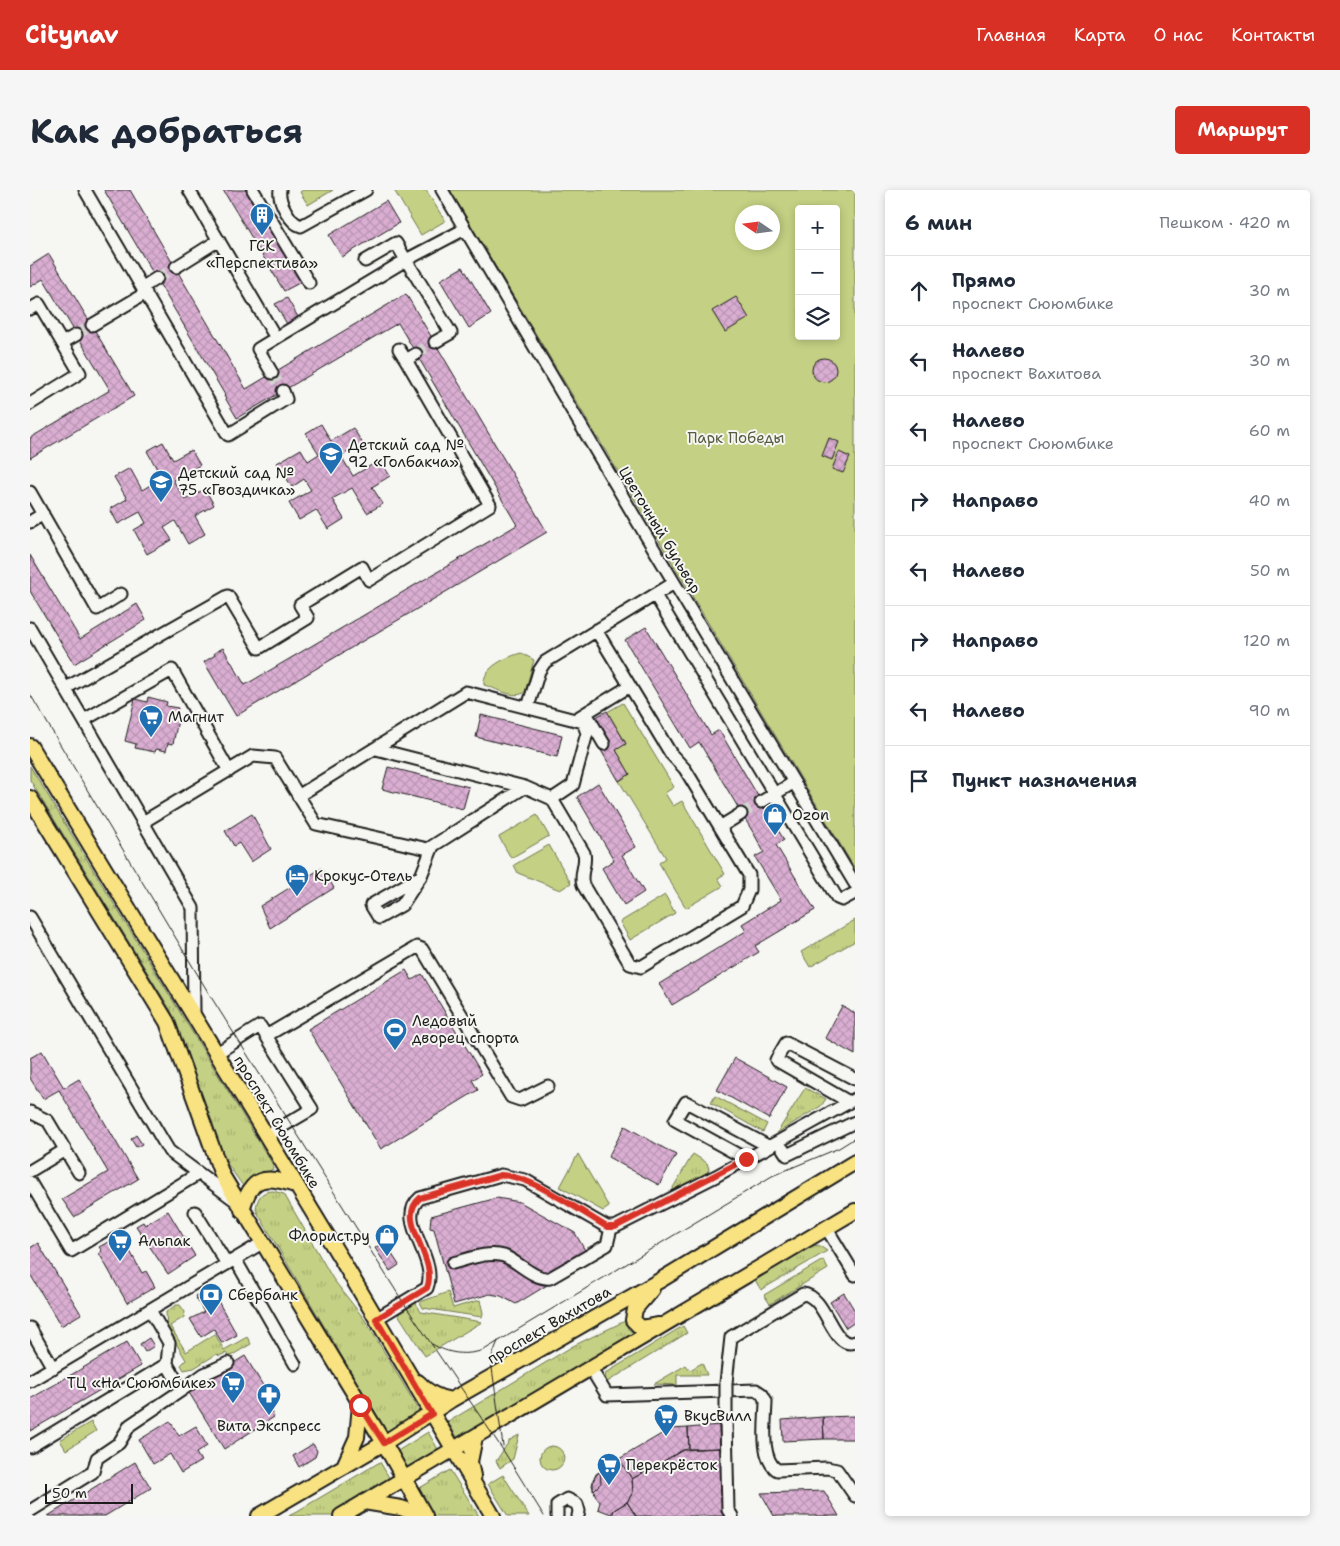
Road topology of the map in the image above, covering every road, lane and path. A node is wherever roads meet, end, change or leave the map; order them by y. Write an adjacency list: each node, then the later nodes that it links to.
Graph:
1 (85, 190): 14 (street)
2 (189, 190): 8 (street)
3 (253, 190): 13 (street)
4 (280, 190): 5 (street)
5 (365, 190)
6 (442, 190): 7 (street, Цветочный бульвар)
7 (466, 229): 9 (street); 28 (street, Цветочный бульвар)
8 (219, 240): 11 (street); 18 (street)
9 (406, 260): 10 (street); 18 (street); 19 (street)
10 (365, 261)
11 (176, 267)
12 (156, 278): 14 (street)
13 (309, 283)
14 (144, 290): 16 (street); 23 (street)
15 (30, 309): 20 (street)
16 (92, 325)
17 (76, 335): 20 (street)
18 (276, 338): 22 (street)
19 (435, 342)
20 (62, 343): 24 (street)
21 (399, 348): 36 (street)
22 (272, 373)
23 (282, 391)
24 (30, 404)
25 (30, 492): 26 (street)
26 (43, 514): 27 (street); 29 (street)
27 (30, 522)
28 (674, 583): 30 (street); 33 (street, Цветочный бульвар)
29 (121, 594)
30 (655, 595): 32 (street); 34 (street)
31 (30, 628): 36 (street)
32 (596, 630): 35 (street); 37 (street)
33 (705, 635): 34 (street); 44 (street, Цветочный бульвар)
34 (686, 647): 46 (street)
35 (630, 686): 38 (street); 53 (street)
36 (66, 688): 39 (street)
37 (528, 707): 38 (street); 42 (street)
38 (581, 716): 40 (street); 49 (street)
39 (84, 720): 43 (street); 52 (street)
40 (604, 744)
41 (30, 746): 59 (main road, проспект Сююмбике)
42 (376, 750): 45 (street); 47 (street)
43 (229, 771): 47 (street); 52 (street)
44 (793, 783): 46 (street); 56 (street, Цветочный бульвар)
45 (525, 787): 49 (street); 54 (street)
46 (774, 794): 50 (street); 57 (street)
47 (298, 796): 54 (street)
48 (30, 798): 78 (main road)
49 (552, 799): 53 (street)
50 (761, 802)
51 (742, 814): 53 (street)
52 (142, 822): 59 (street)
53 (720, 827)
54 (433, 846): 55 (street)
55 (421, 876)
56 (855, 884)
57 (855, 893)
58 (30, 917): 75 (street)
59 (194, 1014): 61 (main road, проспект Сююмбике)
60 (266, 1036): 61 (street); 63 (street); 67 (street)
61 (216, 1053): 67 (main road, проспект Сююмбике)
62 (855, 1079): 64 (street)
63 (548, 1086)
64 (852, 1101): 68 (street)
65 (30, 1112): 70 (street)
66 (855, 1122): 69 (street)
67 (266, 1136): 77 (main road, проспект Сююмбике)
68 (768, 1146): 71 (street); 71 (street)
69 (783, 1149)
70 (65, 1150): 73 (street); 74 (street)
71 (746, 1159): 81 (street)
72 (855, 1162): 87 (main road, проспект Вахитова)
73 (30, 1171)
74 (79, 1174)
75 (198, 1174): 76 (street); 78 (street)
76 (30, 1182)
77 (295, 1185): 78 (main road); 90 (main road, проспект Сююмбике)
78 (240, 1206): 83 (main road)
79 (855, 1211): 82 (main road)
80 (195, 1212): 84 (street)
81 (611, 1228): 85 (street); 90 (street)
82 (827, 1229): 86 (street); 89 (main road)
83 (262, 1243): 84 (street); 102 (main road)
84 (231, 1261): 88 (street); 95 (street)
85 (453, 1263)
86 (855, 1275)
87 (659, 1281): 89 (main road); 101 (main road, проспект Вахитова)
88 (150, 1310): 94 (street); 96 (street)
89 (677, 1318): 97 (main road)
90 (376, 1319): 98 (main road, проспект Сююмбике)
91 (30, 1328): 96 (street)
92 (855, 1342): 120 (street, bridge)
93 (228, 1363): 100 (street)
94 (167, 1364): 100 (street); 106 (street)
95 (295, 1364)
96 (53, 1368): 99 (street)
97 (591, 1369): 104 (main road); 111 (street)
98 (409, 1374): 101 (main road); 103 (main road, проспект Сююмбике)
99 (30, 1381)
100 (182, 1390): 113 (street)
101 (451, 1400): 103 (main road, проспект Вахитова)
102 (360, 1405): 105 (main road); 108 (main road)
103 (432, 1414): 105 (main road, проспект Вахитова); 107 (main road, проспект Сююмбике)
104 (475, 1437): 107 (main road); 110 (main road)
105 (384, 1443): 108 (main road, проспект Вахитова); 109 (main road)
106 (30, 1446)
107 (454, 1450): 109 (main road); 110 (main road, проспект Сююмбике)
108 (343, 1467): 114 (main road, проспект Вахитова)
109 (404, 1478): 112 (main road); 116 (main road)
110 (476, 1486): 117 (main road, проспект Сююмбике)
111 (855, 1496)
112 (364, 1502): 115 (main road); 116 (main road)
113 (30, 1511)
114 (259, 1516)
115 (341, 1516)
116 (425, 1516)
117 (493, 1516)
118 (557, 1516): 119 (street)
119 (578, 1516)
120 (732, 1516)

